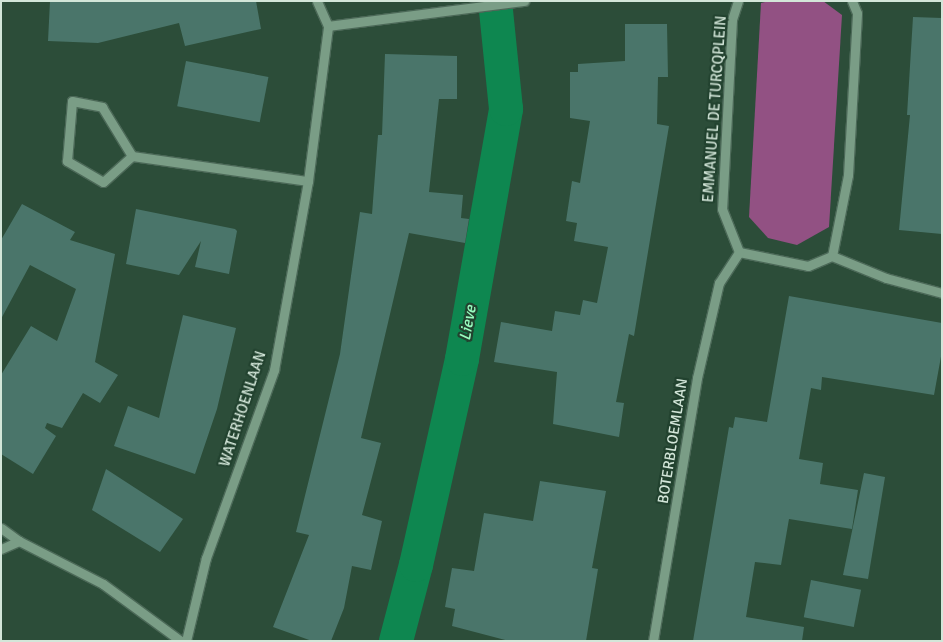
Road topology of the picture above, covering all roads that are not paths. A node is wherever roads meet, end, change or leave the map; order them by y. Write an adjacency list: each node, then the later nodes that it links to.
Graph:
1 (317, 1): 5 (street)
2 (524, 1): 5 (street)
3 (738, 1): 8 (street, EMMANUEL DE TURCQPLEIN)
4 (852, 1): 9 (street)
5 (328, 26): 7 (street, WATERHOENLAAN)
6 (132, 156): 6 (street); 7 (street)
7 (308, 181): 15 (street, WATERHOENLAAN)
8 (739, 252): 9 (street); 16 (street, BOTERBLOEMLAAN)
9 (832, 256): 10 (street)
10 (942, 293)
11 (1, 528): 12 (street)
12 (19, 541): 13 (street); 14 (street)
13 (1, 549)
14 (181, 641)
15 (186, 641)
16 (654, 641)

